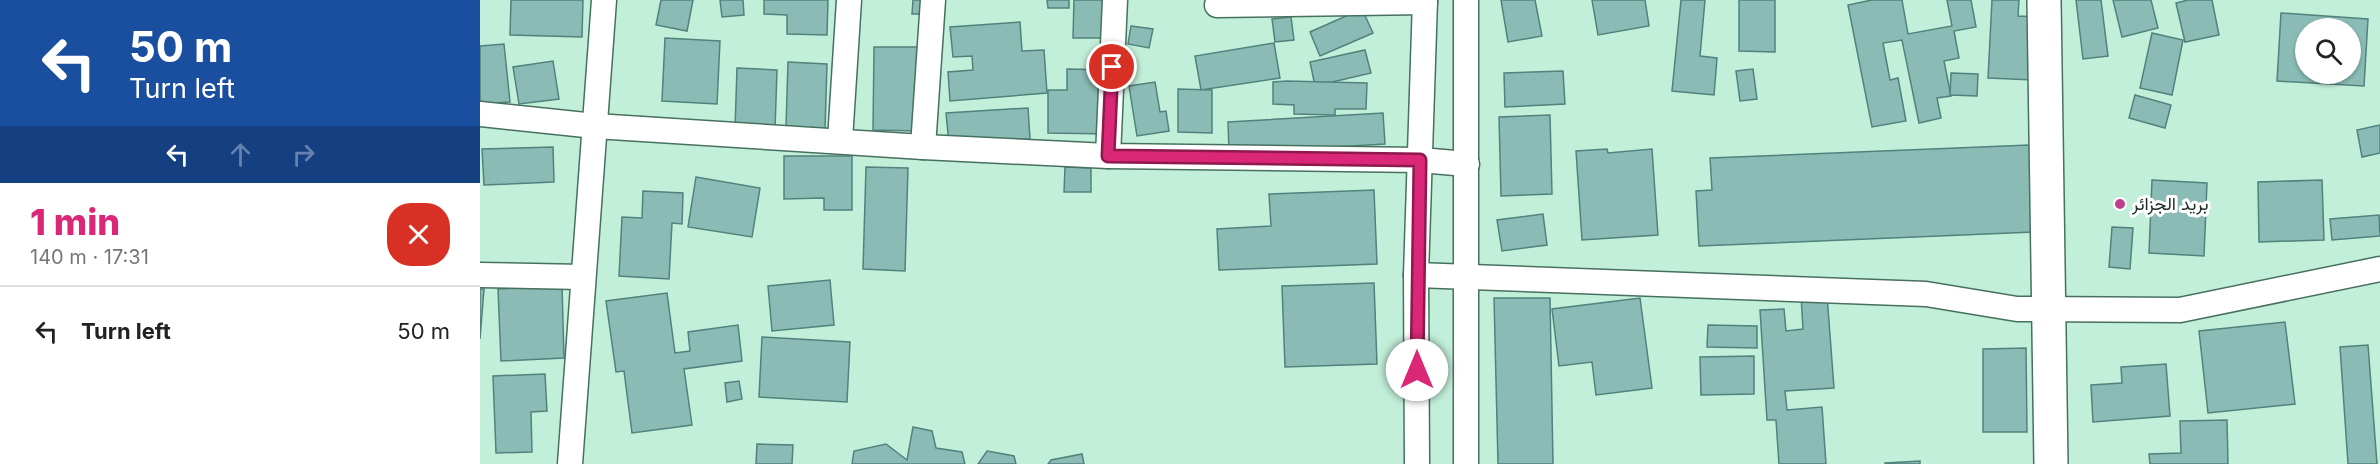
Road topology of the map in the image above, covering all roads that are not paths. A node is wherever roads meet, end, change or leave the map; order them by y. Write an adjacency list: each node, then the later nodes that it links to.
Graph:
1 (604, 0): 10 (street)
2 (849, 0): 11 (street)
3 (933, 0): 12 (street)
4 (1115, 0): 13 (street)
5 (1466, 0): 15 (street)
6 (2044, 0): 21 (main road)
7 (1425, 1): 8 (street); 14 (street)
8 (1217, 5)
9 (480, 114): 10 (street)
10 (595, 126): 11 (street); 20 (street)
11 (840, 140): 12 (street)
12 (923, 147): 13 (street)
13 (1108, 156): 14 (street)
14 (1420, 160): 15 (street); 17 (street)
15 (1467, 164): 19 (street)
16 (2380, 269): 21 (street)
17 (1416, 275): 19 (street); 23 (street)
18 (480, 276): 20 (street)
19 (1466, 276): 21 (street); 24 (street)
20 (584, 277): 22 (street)
21 (2049, 308): 25 (main road)
22 (570, 464)
23 (1417, 464)
24 (1466, 464)
25 (2051, 464)

